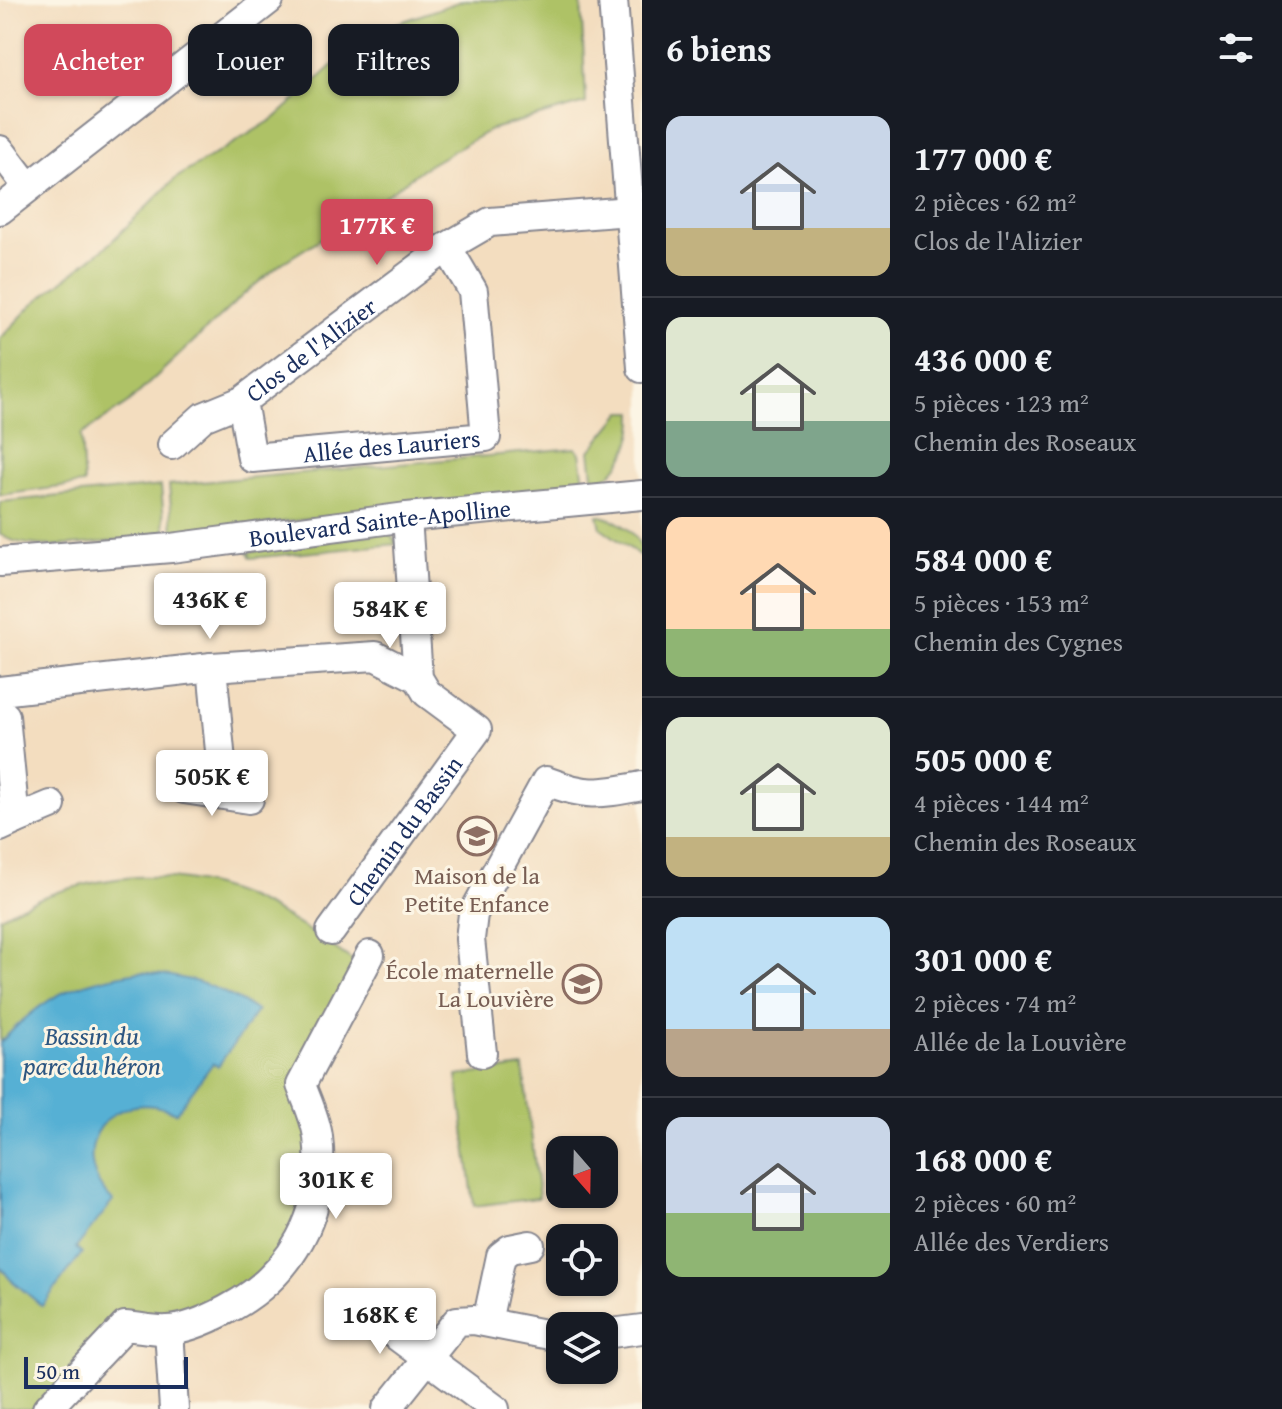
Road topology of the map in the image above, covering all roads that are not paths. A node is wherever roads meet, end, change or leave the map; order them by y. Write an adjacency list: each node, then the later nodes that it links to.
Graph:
1 (269, 0): 4 (street)
2 (613, 0): 5 (street)
3 (0, 150): 4 (street)
4 (28, 187): 6 (street)
5 (634, 207): 7 (street, Clos de l'Alizier); 8 (street)
6 (0, 210)
7 (447, 247): 9 (street, Clos de l'Alizier); 9 (street, Allée des Lauriers)
8 (642, 368)
9 (242, 401): 10 (street, Clos de l'Alizier)
10 (172, 445)
11 (642, 495): 12 (street, Boulevard Sainte-Apolline)
12 (407, 517): 13 (street, Boulevard Sainte-Apolline); 15 (street)
13 (8, 563)
14 (212, 667): 15 (street); 16 (street); 19 (street)
15 (418, 678): 22 (street, Chemin du Bassin)
16 (0, 691)
17 (0, 711): 21 (street)
18 (642, 786): 24 (street)
19 (184, 789)
20 (51, 805): 21 (street)
21 (7, 824)
22 (331, 931)
23 (370, 955): 29 (street)
24 (482, 1053)
25 (530, 1245): 27 (street)
26 (366, 1313): 32 (street)
27 (487, 1322): 31 (street); 32 (street)
28 (642, 1329): 30 (street)
29 (169, 1330): 33 (street); 34 (street)
30 (618, 1332)
31 (546, 1334)
32 (426, 1358): 35 (street); 36 (street)
33 (47, 1409)
34 (174, 1409)
35 (387, 1409)
36 (495, 1409)

